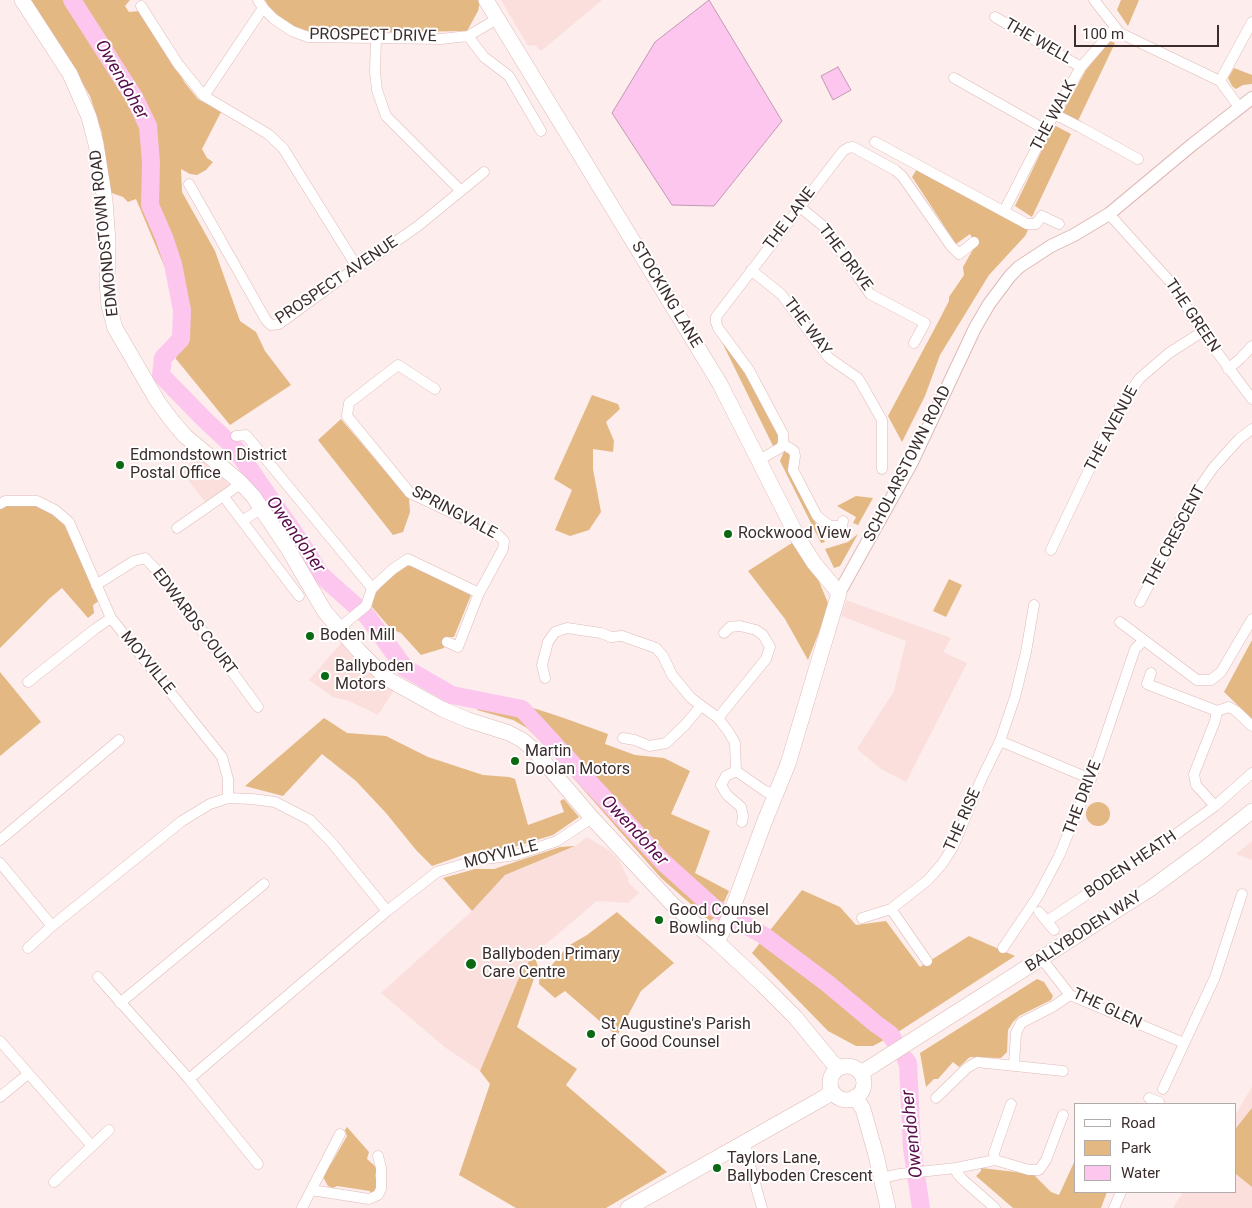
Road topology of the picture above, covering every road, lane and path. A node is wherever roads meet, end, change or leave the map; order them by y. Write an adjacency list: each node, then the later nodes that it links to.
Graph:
1 (22, 0): 46 (main road, EDMONDSTOWN ROAD)
2 (486, 0): 7 (main road, STOCKING LANE)
3 (1094, 0): 9 (street)
4 (260, 4): 11 (street, PROSPECT DRIVE); 15 (street)
5 (141, 6): 15 (street)
6 (995, 17): 12 (street, THE WELL)
7 (497, 19): 10 (street, PROSPECT DRIVE); 44 (main road, STOCKING LANE)
8 (1252, 22): 14 (street)
9 (1115, 28): 12 (street, THE WALK); 14 (street)
10 (468, 36): 11 (street, PROSPECT DRIVE); 20 (street)
11 (376, 39): 27 (street)
12 (1081, 67): 18 (street, THE WALK)
13 (954, 78): 19 (street)
14 (1220, 81): 17 (street)
15 (204, 96): 33 (street)
16 (1252, 98): 17 (street, SCHOLARSTOWN ROAD)
17 (1239, 107): 30 (street, SCHOLARSTOWN ROAD)
18 (1054, 114): 19 (street, THE WALK); 23 (street)
19 (1046, 130): 29 (street, THE WALK)
20 (541, 131)
21 (875, 142): 22 (street)
22 (904, 157): 24 (street); 29 (street)
23 (1138, 159)
24 (895, 170): 28 (street, THE LANE); 32 (street, THE LANE)
25 (484, 172): 27 (street, PROSPECT AVENUE)
26 (189, 184): 33 (street, PROSPECT AVENUE)
27 (461, 191): 33 (street, PROSPECT AVENUE)
28 (800, 207): 34 (street, THE LANE); 36 (street, THE DRIVE)
29 (1004, 211): 31 (street)
30 (1109, 214): 35 (street, THE GREEN); 57 (street, SCHOLARSTOWN ROAD)
31 (1059, 224)
32 (974, 242)
33 (357, 267)
34 (751, 270): 43 (street, THE LANE); 45 (street, THE WAY)
35 (1202, 332): 38 (street, THE GREEN); 53 (street, THE AVENUE)
36 (914, 343)
37 (1252, 346): 38 (street)
38 (1228, 368): 40 (street, THE GREEN)
39 (435, 389): 56 (street, SPRINGVALE)
40 (1252, 399)
41 (1252, 429): 59 (street, THE CRESCENT)
42 (236, 436): 55 (street)
43 (783, 444): 44 (street); 51 (street, THE LANE)
44 (759, 460): 57 (main road, STOCKING LANE)
45 (882, 469)
46 (242, 483): 49 (main road, EDMONDSTOWN ROAD); 52 (street)
47 (227, 501): 50 (street)
48 (0, 504): 54 (street)
49 (262, 508): 50 (street); 64 (main road, EDMONDSTOWN ROAD)
50 (242, 521): 58 (street)
51 (843, 521)
52 (177, 528)
53 (1051, 550)
54 (96, 585): 61 (street); 72 (street, EDWARDS COURT)
55 (372, 588): 56 (street); 64 (street)
56 (479, 593): 67 (street, SPRINGVALE)
57 (839, 593): 82 (main road, SCHOLARSTOWN ROAD)
58 (299, 596)
59 (1140, 602)
60 (1034, 604): 78 (street, THE RISE)
61 (111, 618): 70 (street, MOYVILLE); 83 (street, MOYVILLE)
62 (1252, 619): 66 (street)
63 (1120, 622): 66 (street)
64 (339, 628): 86 (main road, EDMONDSTOWN ROAD)
65 (724, 633): 74 (street)
66 (1144, 640): 81 (street, THE DRIVE)
67 (447, 642)
68 (1151, 673): 73 (street)
69 (545, 678): 71 (street)
70 (28, 682)
71 (701, 706): 74 (street); 76 (street)
72 (258, 708)
73 (1217, 711): 75 (street); 84 (street)
74 (718, 718): 79 (street)
75 (1252, 726)
76 (623, 738)
77 (119, 740): 88 (street)
78 (1000, 741): 81 (street); 92 (street, THE RISE)
79 (736, 771): 82 (street); 87 (street)
80 (1252, 773): 84 (street, BODEN HEATH)
81 (1091, 778): 99 (street, THE DRIVE)
82 (775, 795): 97 (main road, SCHOLARSTOWN ROAD)
83 (228, 798): 93 (street); 96 (street)
84 (1214, 806): 94 (street, BODEN HEATH)
85 (1252, 812): 100 (main road, BALLYBODEN WAY)
86 (592, 818): 93 (street, MOYVILLE); 97 (main road, EDMONDSTOWN ROAD)
87 (742, 822)
88 (0, 840)
89 (0, 862): 96 (street)
90 (264, 884): 104 (street)
91 (1242, 894): 106 (street)
92 (891, 909): 95 (street, THE RISE); 101 (street)
93 (387, 911): 112 (street, MOYVILLE)
94 (1039, 912)
95 (862, 918)
96 (52, 926): 98 (street)
97 (717, 942): 108 (main road, EDMONDSTOWN ROAD)
98 (28, 948)
99 (1003, 948)
100 (1042, 959): 103 (street, THE GLEN); 111 (main road, BALLYBODEN WAY)
101 (927, 961)
102 (98, 977): 104 (street)
103 (1070, 995): 106 (street, THE GLEN); 107 (street)
104 (120, 1003): 112 (street)
105 (0, 1041): 110 (street)
106 (1184, 1043): 113 (street)
107 (1014, 1065): 109 (street); 117 (street)
108 (839, 1068): 111 (main road); 114 (main road)
109 (1063, 1070)
110 (28, 1074): 115 (street); 125 (street)
111 (861, 1074): 116 (main road)
112 (189, 1079): 128 (street)
113 (1163, 1090)
114 (832, 1091): 116 (main road); 124 (main road)
115 (0, 1097)
116 (856, 1097): 130 (main road)
117 (936, 1098)
118 (1149, 1098): 119 (street)
119 (1158, 1103)
120 (1012, 1104): 127 (street)
121 (1063, 1115): 127 (street)
122 (109, 1130): 125 (street)
123 (340, 1134): 132 (street)
124 (746, 1140): 135 (main road); 136 (street)
125 (92, 1146): 131 (street)
126 (378, 1156): 132 (street)
127 (994, 1160): 129 (street)
128 (258, 1164)
129 (956, 1168): 130 (street); 138 (street)
130 (881, 1178): 137 (main road)
131 (54, 1182)
132 (311, 1190): 134 (street)
133 (1121, 1193): 139 (street)
134 (302, 1208)
135 (628, 1208)
136 (762, 1208)
137 (888, 1208)
138 (995, 1208)
139 (1114, 1208)

